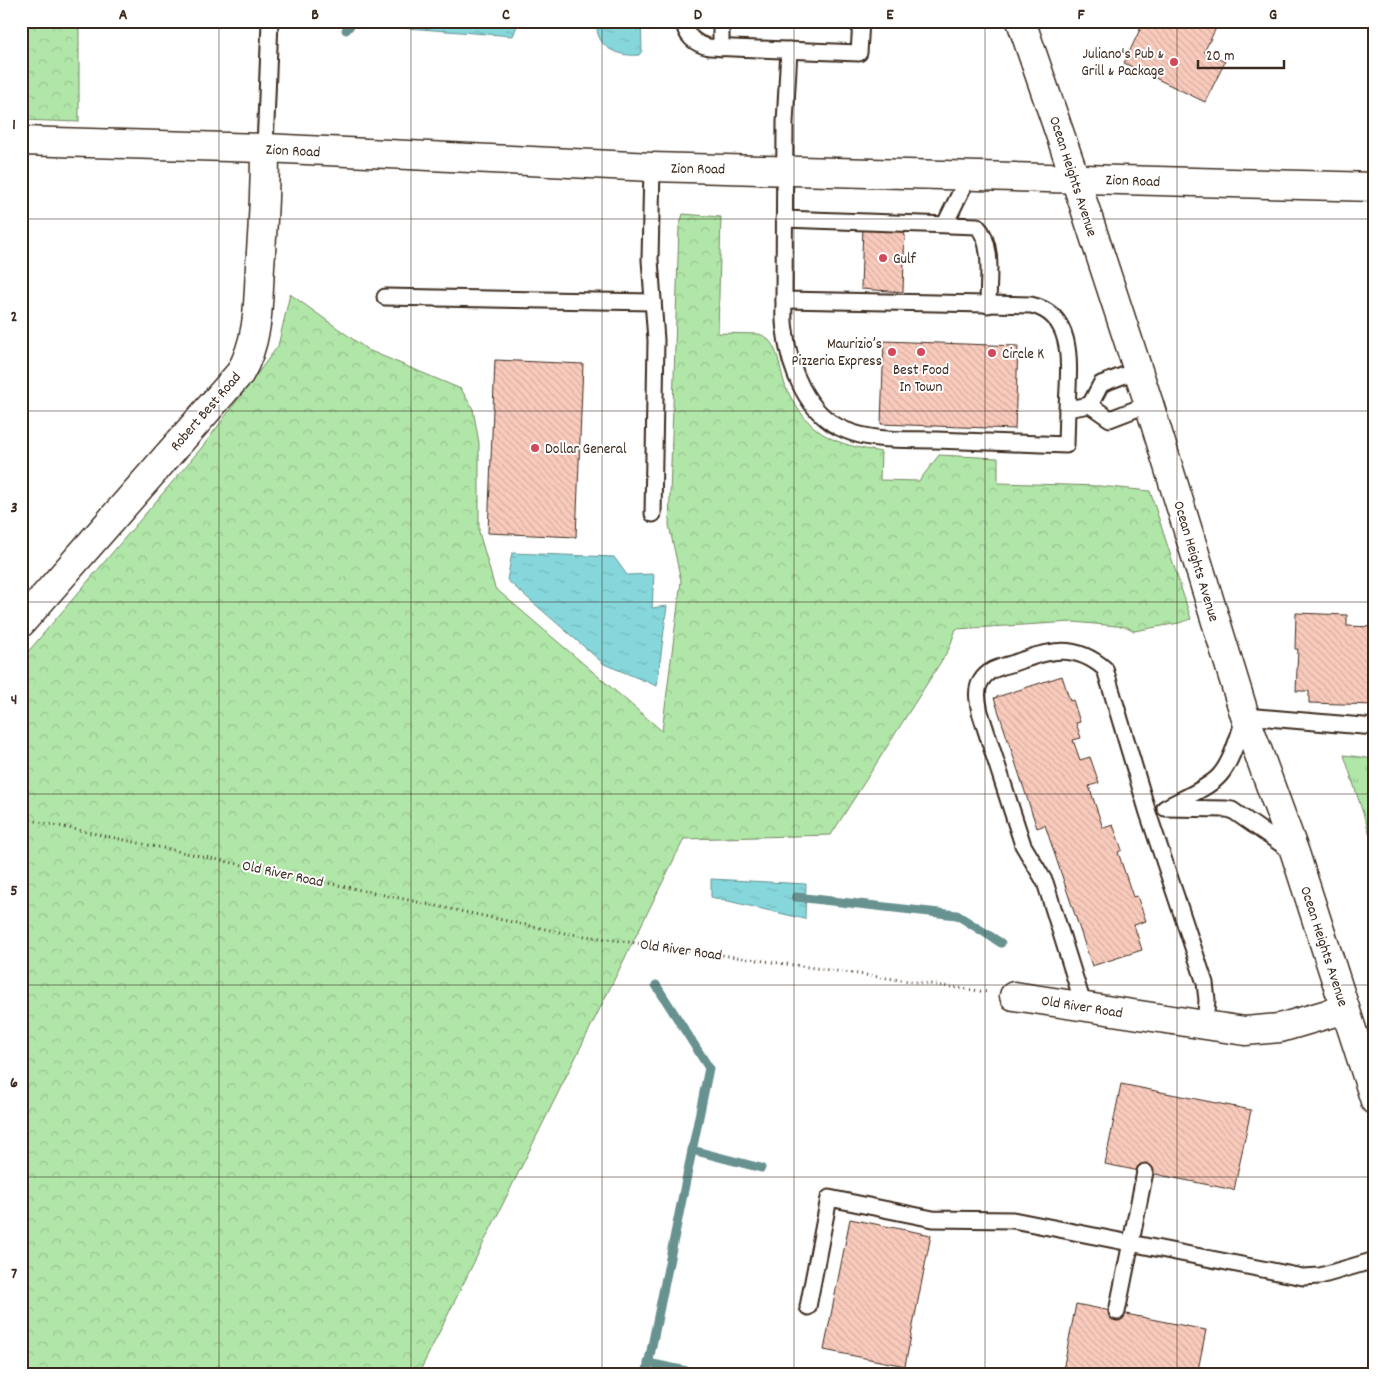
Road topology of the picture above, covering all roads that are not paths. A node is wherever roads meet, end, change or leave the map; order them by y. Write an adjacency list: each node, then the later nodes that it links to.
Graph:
1 (270, 21): 9 (lane)
2 (684, 21): 6 (lane)
3 (721, 21): 6 (lane)
4 (860, 21): 7 (lane)
5 (1021, 21): 13 (street, Ocean Heights Avenue)
6 (721, 48): 7 (lane)
7 (789, 50): 11 (lane)
8 (21, 141): 9 (street, Zion Road)
9 (266, 148): 10 (street, Zion Road); 26 (street, Robert Best Road)
10 (652, 167): 11 (street, Zion Road); 19 (lane)
11 (785, 169): 12 (street, Zion Road); 15 (lane)
12 (970, 175): 13 (street, Zion Road); 16 (lane)
13 (1075, 178): 14 (street, Zion Road); 21 (street, Ocean Heights Avenue)
14 (1375, 187)
15 (784, 219): 16 (lane); 18 (lane)
16 (945, 224): 20 (lane)
17 (385, 297): 19 (lane)
18 (784, 300): 20 (lane); 24 (lane)
19 (653, 302): 25 (lane)
20 (988, 305): 24 (lane)
21 (1138, 370): 22 (street, Ocean Heights Avenue); 23 (lane)
22 (1149, 404): 23 (lane); 27 (street, Ocean Heights Avenue)
23 (1090, 406): 24 (lane)
24 (1067, 409)
25 (653, 514)
26 (21, 623)
27 (1245, 716): 28 (lane); 29 (lane); 31 (street, Ocean Heights Avenue)
28 (1375, 727)
29 (1165, 808): 30 (lane); 31 (lane)
30 (1148, 813): 33 (lane); 35 (lane)
31 (1295, 853): 34 (street, Ocean Heights Avenue)
32 (1014, 996): 33 (street, Old River Road)
33 (1084, 1007): 35 (street, Old River Road)
34 (1345, 1009): 35 (street, Old River Road); 36 (street, Ocean Heights Avenue)
35 (1205, 1025)
36 (1375, 1101)
37 (1145, 1172): 38 (lane)
38 (1131, 1244): 39 (lane); 40 (lane); 41 (lane)
39 (1375, 1260)
40 (808, 1307)
41 (1118, 1312)

